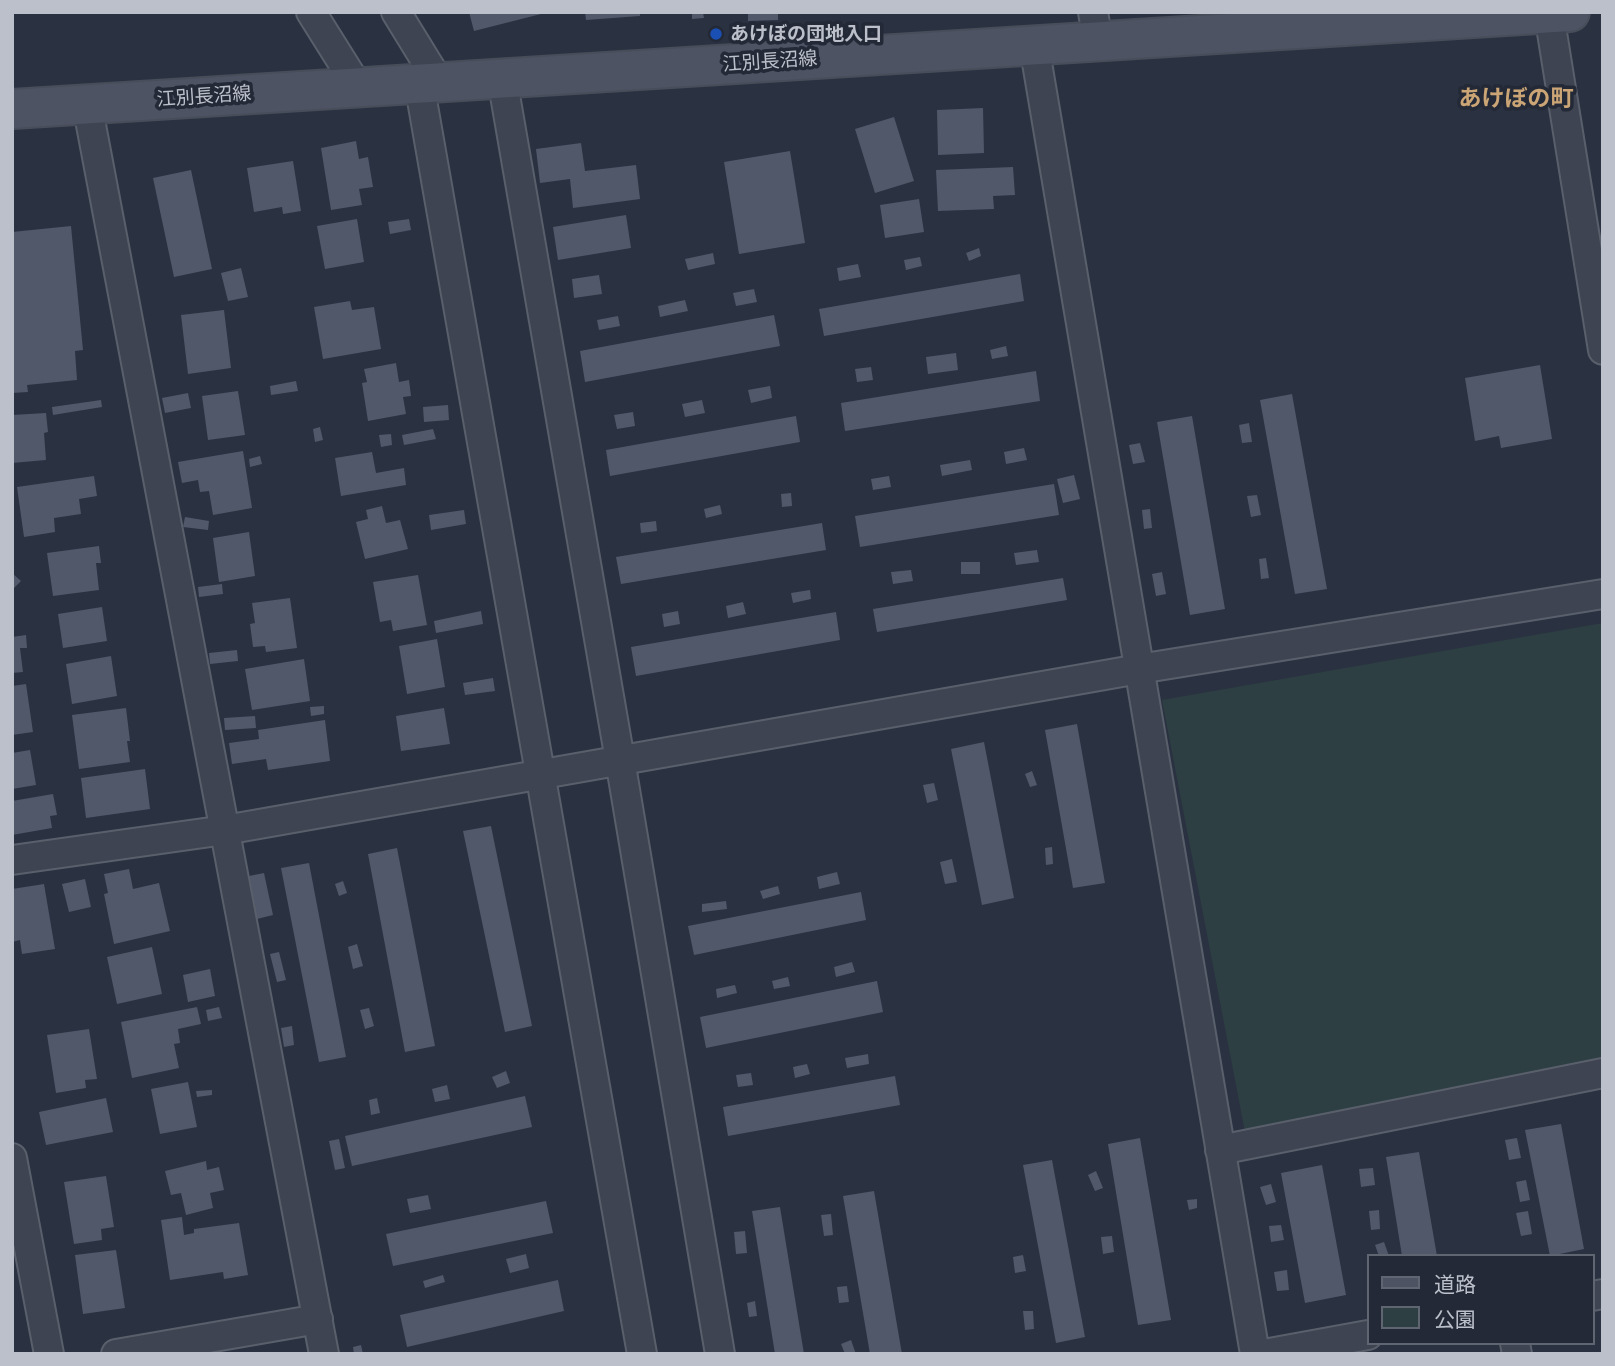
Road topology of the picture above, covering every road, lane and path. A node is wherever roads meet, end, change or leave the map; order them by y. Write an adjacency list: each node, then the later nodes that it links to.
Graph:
1 (311, 12): 8 (street)
2 (396, 12): 7 (street)
3 (1560, 13): 4 (main road, 江別長沼線); 11 (street)
4 (1096, 27): 5 (main road, 江別長沼線)
5 (1034, 45): 6 (main road, 江別長沼線); 14 (street)
6 (502, 78): 7 (main road, 江別長沼線); 15 (street)
7 (429, 83): 8 (main road, 江別長沼線); 16 (street)
8 (358, 87): 9 (main road, 江別長沼線)
9 (87, 104): 10 (main road, 江別長沼線); 17 (street)
10 (12, 109)
11 (1597, 274): 12 (street)
12 (1603, 350)
13 (1603, 594): 14 (street)
14 (1139, 669): 15 (street); 20 (street)
15 (620, 760): 16 (street); 28 (street)
16 (540, 774): 17 (street); 27 (street)
17 (225, 830): 18 (street); 22 (street)
18 (12, 860)
19 (1603, 1073): 20 (street)
20 (1220, 1150): 29 (street)
21 (12, 1158): 24 (street)
22 (318, 1320): 25 (street); 26 (street)
23 (1366, 1335): 30 (street)
24 (49, 1354)
25 (116, 1354)
26 (324, 1354)
27 (642, 1354)
28 (720, 1354)
29 (1255, 1354)
30 (1264, 1354)

